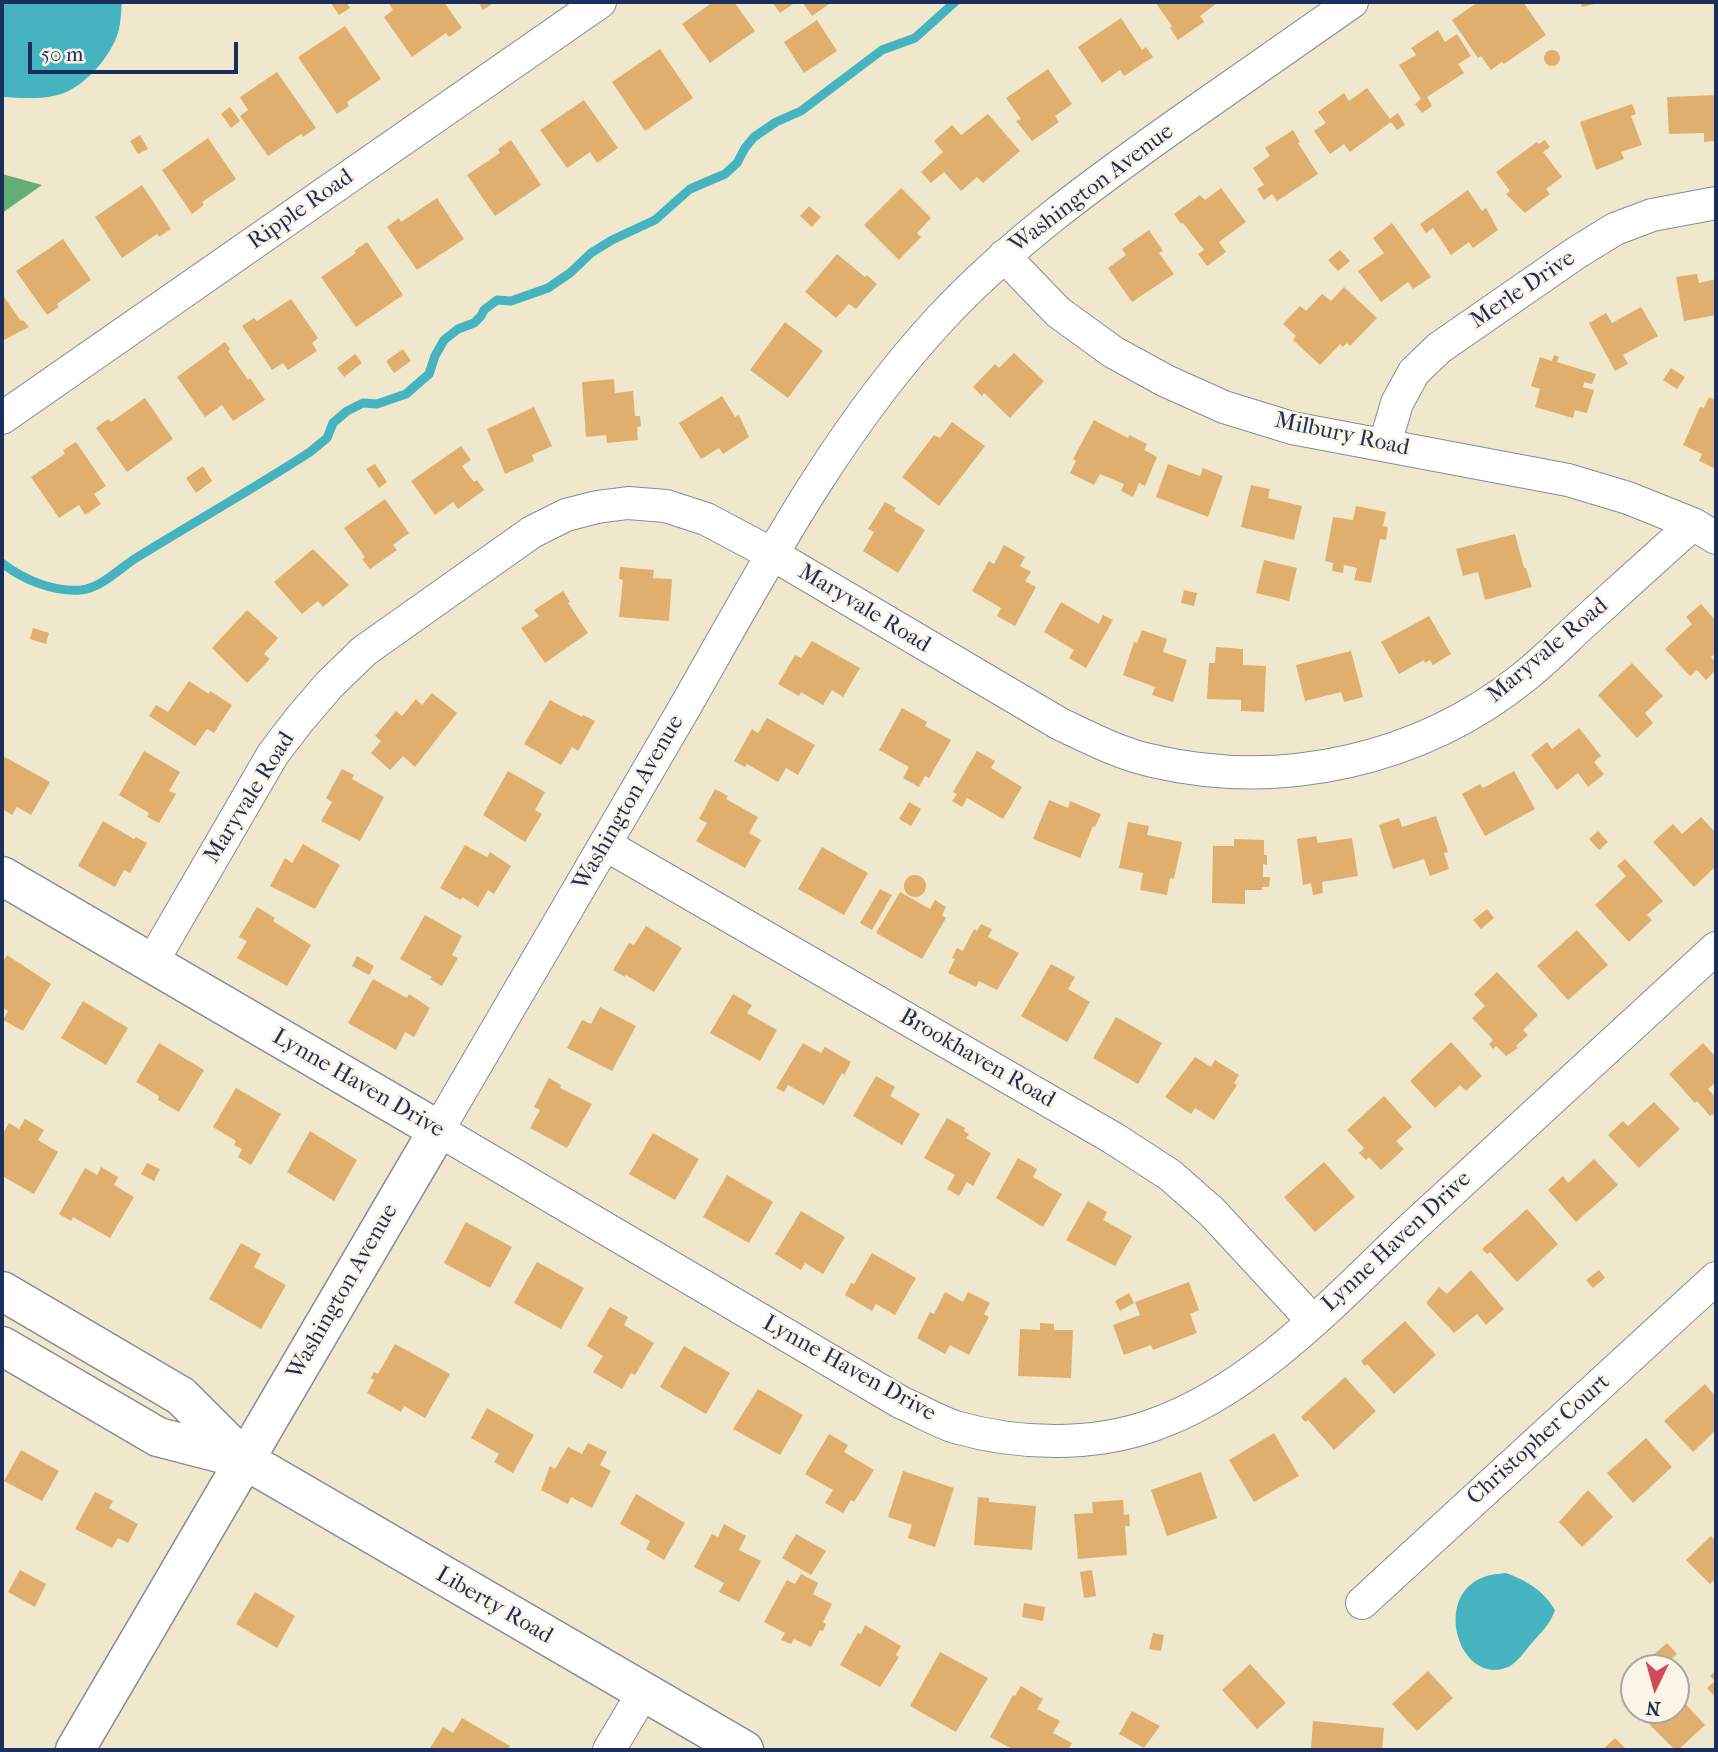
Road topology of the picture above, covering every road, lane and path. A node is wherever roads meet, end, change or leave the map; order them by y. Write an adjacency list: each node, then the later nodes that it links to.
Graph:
1 (600, 2): 5 (street, Ripple Road)
2 (1352, 2): 4 (street, Washington Avenue)
3 (1716, 203): 6 (street, Merle Drive)
4 (1004, 256): 6 (street, Milbury Road); 8 (street, Washington Avenue)
5 (2, 418)
6 (1385, 444): 7 (street, Milbury Road)
7 (1704, 531): 8 (street, Maryvale Road)
8 (772, 554): 9 (street, Washington Avenue); 12 (street, Maryvale Road)
9 (606, 845): 13 (street, Washington Avenue); 16 (street, Brookhaven Road)
10 (2, 876): 12 (main road, Lynne Haven Drive)
11 (1716, 948): 16 (street, Lynne Haven Drive)
12 (151, 964): 13 (main road, Lynne Haven Drive)
13 (438, 1130): 16 (street, Lynne Haven Drive); 18 (main road, Washington Avenue)
14 (1716, 1278): 19 (street, Christopher Court)
15 (2, 1291): 18 (main road, Liberty Road)
16 (1312, 1320)
17 (2, 1346): 18 (main road, Liberty Road)
18 (245, 1460): 20 (main road, Liberty Road); 21 (main road, Washington Avenue)
19 (1362, 1603)
20 (643, 1693): 22 (street); 23 (main road, Liberty Road)
21 (75, 1750)
22 (609, 1750)
23 (744, 1750)

